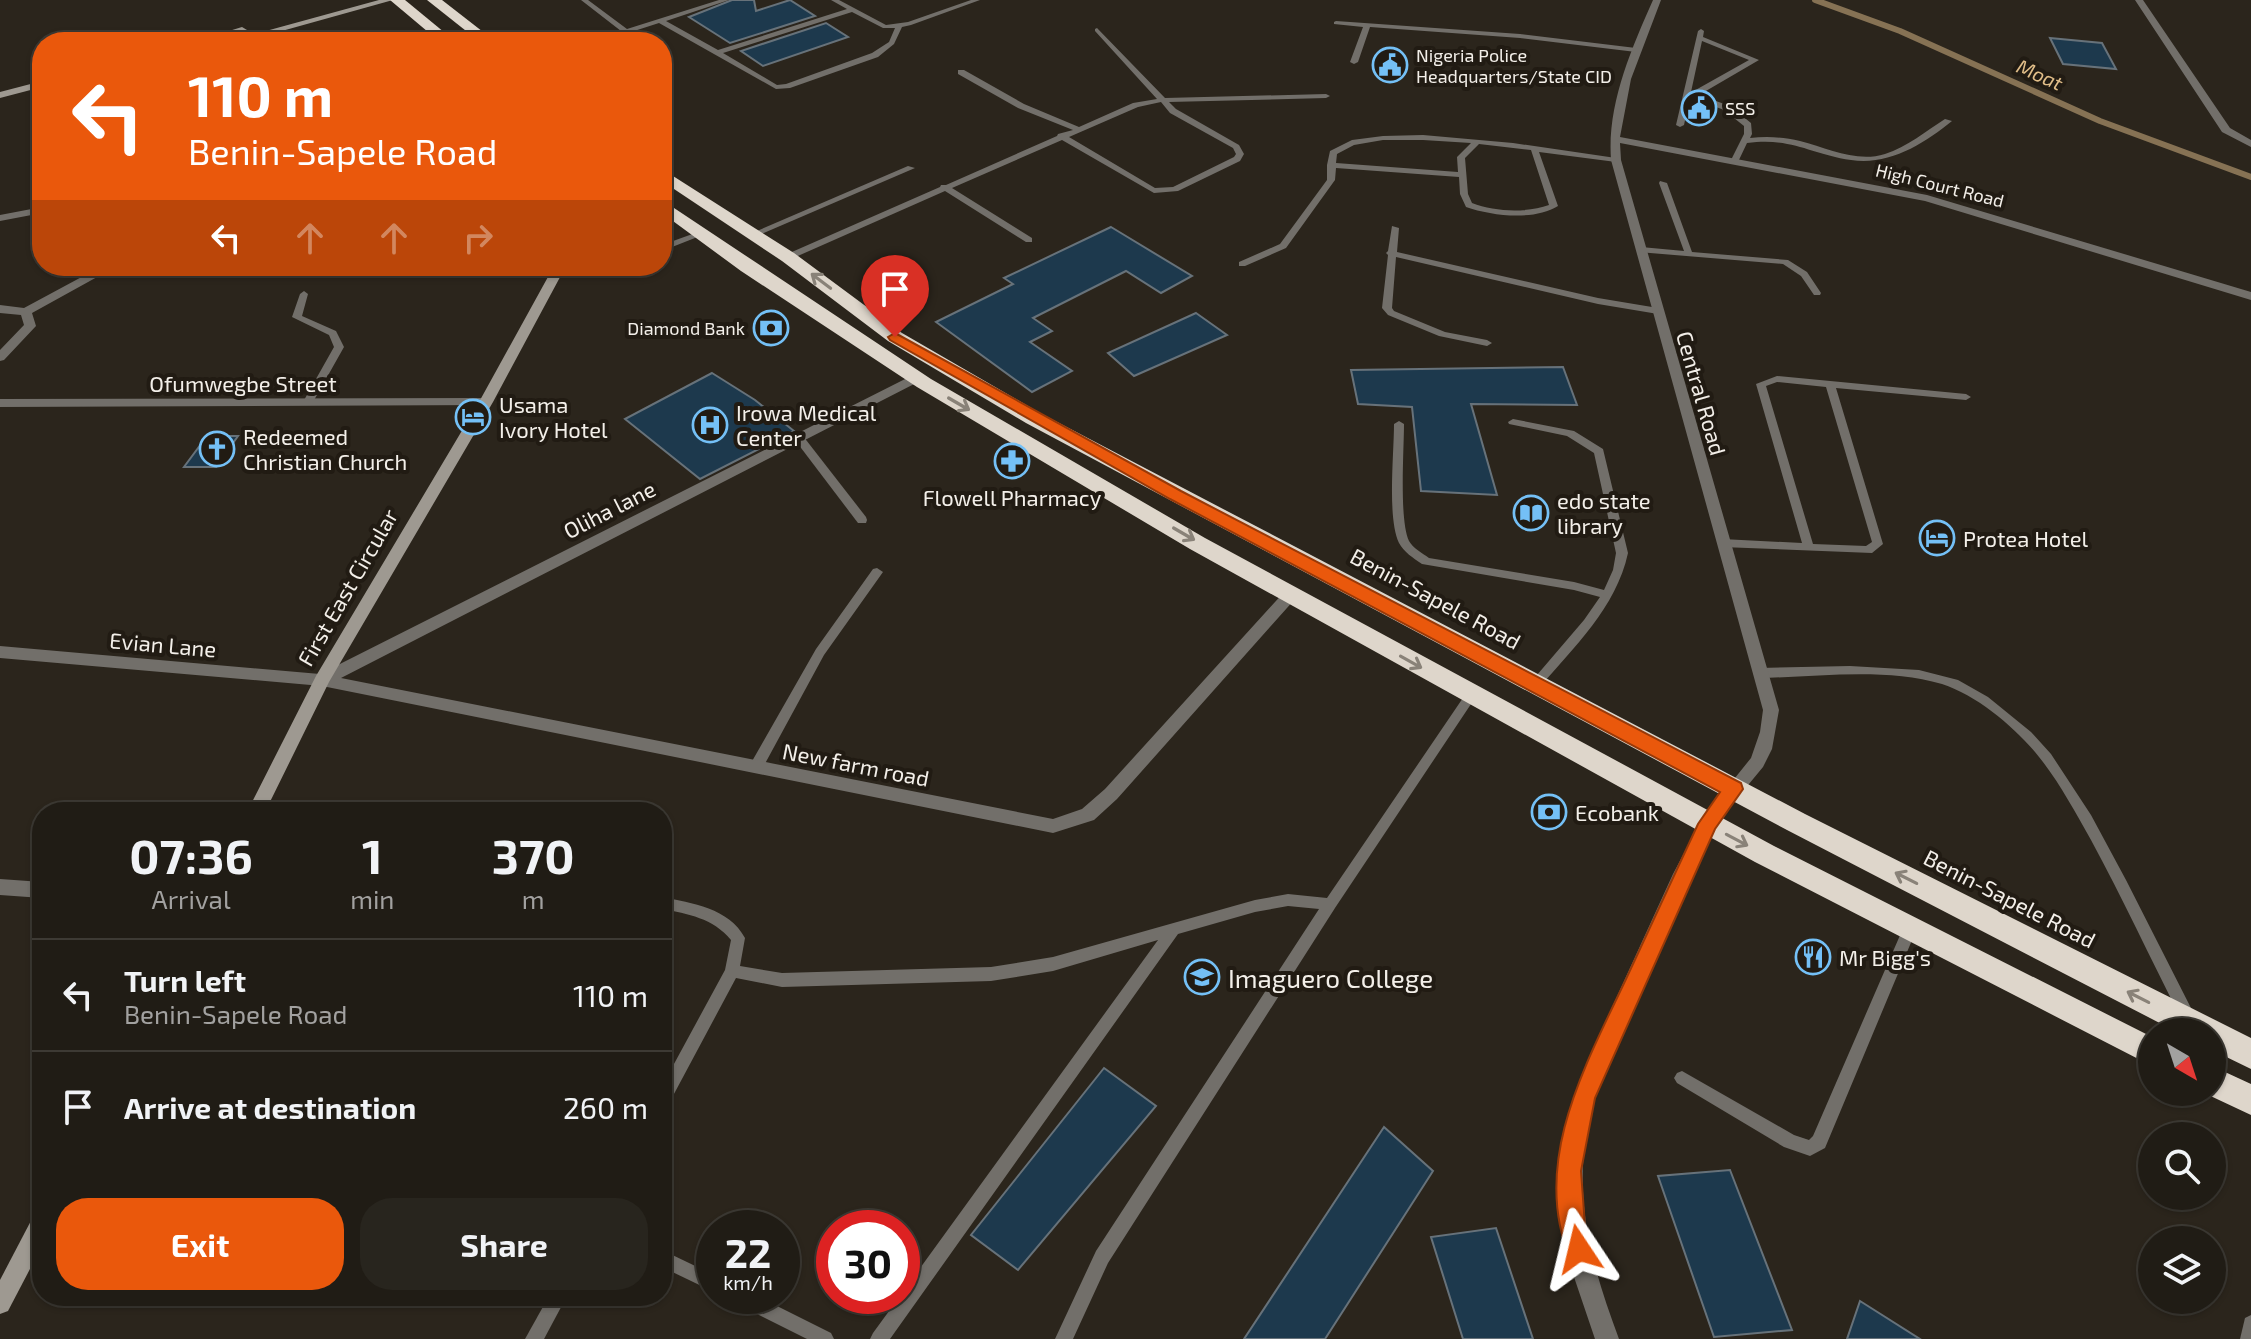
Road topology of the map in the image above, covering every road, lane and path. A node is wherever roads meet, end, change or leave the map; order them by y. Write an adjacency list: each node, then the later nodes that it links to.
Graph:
1 (355, 0): 17 (street)
2 (389, 0): 18 (street)
3 (397, 0): 19 (highway)
4 (434, 0): 20 (highway)
5 (584, 0): 21 (lane)
6 (726, 0): 12 (lane)
7 (834, 0): 11 (lane)
8 (977, 0): 14 (lane)
9 (1657, 0): 22 (street, Central Road)
10 (2139, 0): 40 (street)
11 (852, 10): 14 (lane); 23 (lane)
12 (662, 22): 21 (lane); 23 (lane)
13 (1336, 23): 15 (lane)
14 (899, 26): 23 (lane)
15 (1367, 26): 22 (lane); 24 (lane)
16 (1097, 30): 31 (lane)
17 (235, 32)
18 (269, 32)
19 (437, 32)
20 (476, 32)
21 (627, 32)
22 (1636, 50): 37 (street, Central Road)
23 (717, 53)
24 (1354, 62)
25 (961, 72): 35 (lane)
26 (32, 87): 28 (street)
27 (1690, 94): 27 (lane); 34 (lane); 38 (lane)
28 (0, 95)
29 (32, 95): 32 (street)
30 (1326, 96): 31 (lane)
31 (1162, 100): 35 (lane); 36 (lane)
32 (0, 103)
33 (1948, 121): 38 (lane)
34 (1680, 125)
35 (1077, 129): 36 (lane)
36 (1061, 136): 49 (lane)
37 (1613, 139): 42 (street, Central Road); 43 (street, High Court Road)
38 (1745, 141): 43 (lane)
39 (1476, 143): 41 (lane); 44 (lane); 46 (lane)
40 (2251, 144)
41 (1535, 150): 42 (lane); 46 (lane)
42 (1616, 160): 58 (street, Central Road)
43 (1735, 160): 67 (street, High Court Road)
44 (1331, 165): 46 (lane); 62 (lane)
45 (911, 168): 55 (lane)
46 (1462, 175)
47 (672, 181): 55 (highway, Benin-Sapele Road)
48 (1663, 183): 60 (lane)
49 (944, 187): 56 (lane); 61 (lane)
50 (32, 212): 52 (street)
51 (672, 212): 54 (highway)
52 (0, 218)
53 (1395, 228): 59 (lane)
54 (701, 234): 57 (lane); 73 (highway)
55 (754, 234): 61 (highway, Benin-Sapele Road)
56 (1029, 240)
57 (672, 244)
58 (1641, 250): 60 (lane); 69 (street, Central Road)
59 (1390, 253): 69 (lane); 71 (lane)
60 (1689, 254): 65 (lane)
61 (788, 257): 91 (highway, Benin-Sapele Road, one-way to 61)
62 (1242, 264)
63 (93, 276): 70 (street)
64 (555, 276): 77 (street, First East Circular)
65 (1817, 293)
66 (304, 294): 76 (lane)
67 (2251, 296)
68 (0, 309): 70 (street)
69 (1658, 311): 83 (street, Central Road)
70 (26, 312): 72 (street)
71 (1487, 343)
72 (0, 357)
73 (915, 378): 81 (street, Oliha lane); 87 (highway, one-way to 87)
74 (1830, 384): 75 (lane); 84 (lane); 84 (lane)
75 (1966, 397)
76 (308, 402): 77 (street, Ofumwegbe Street); 78 (street, Ofumwegbe Street)
77 (486, 402): 90 (street, First East Circular)
78 (0, 403)
79 (1513, 422): 86 (lane)
80 (1399, 424): 86 (lane)
81 (799, 438): 82 (lane); 90 (street, Oliha lane)
82 (862, 520)
83 (1722, 543): 84 (lane); 89 (street, Central Road)
84 (1809, 547)
85 (877, 572): 93 (lane)
86 (1605, 594): 91 (lane)
87 (1290, 595): 92 (highway, one-way to 92); 93 (street, New farm road)
88 (0, 652): 90 (street, Evian Lane)
89 (1759, 673): 94 (street, Central Road); 105 (lane)
90 (322, 680): 93 (street, New farm road); 95 (street, First East Circular)
91 (1535, 685): 94 (highway, Benin-Sapele Road)
92 (1471, 695): 96 (highway); 99 (lane)
93 (756, 767)
94 (1734, 789): 96 (street, Central Road); 104 (highway, Benin-Sapele Road, one-way to 94)
95 (261, 802)
96 (1708, 824): 102 (highway, one-way to 102); 124 (street, Central Road)
97 (0, 887): 98 (street)
98 (32, 889)
99 (1330, 904): 101 (lane); 123 (lane)
100 (672, 905): 103 (lane)
101 (1174, 929): 103 (lane); 122 (lane)
102 (1908, 933): 107 (highway); 109 (lane)
103 (732, 971): 110 (lane)
104 (2181, 1018)
105 (2197, 1018)
106 (2226, 1041): 108 (highway, Benin-Sapele Road)
107 (2138, 1045)
108 (2251, 1054)
109 (1682, 1078)
110 (672, 1083)
111 (2226, 1088): 112 (highway)
112 (2251, 1100)
113 (32, 1242): 116 (street)
114 (672, 1263): 115 (lane)
115 (696, 1275)
116 (0, 1303)
117 (552, 1306): 120 (lane)
118 (775, 1314): 121 (lane)
119 (2251, 1324): 125 (lane)
120 (534, 1339)
121 (825, 1339)
122 (879, 1339)
123 (1064, 1339)
124 (1607, 1339)
125 (2249, 1339)

